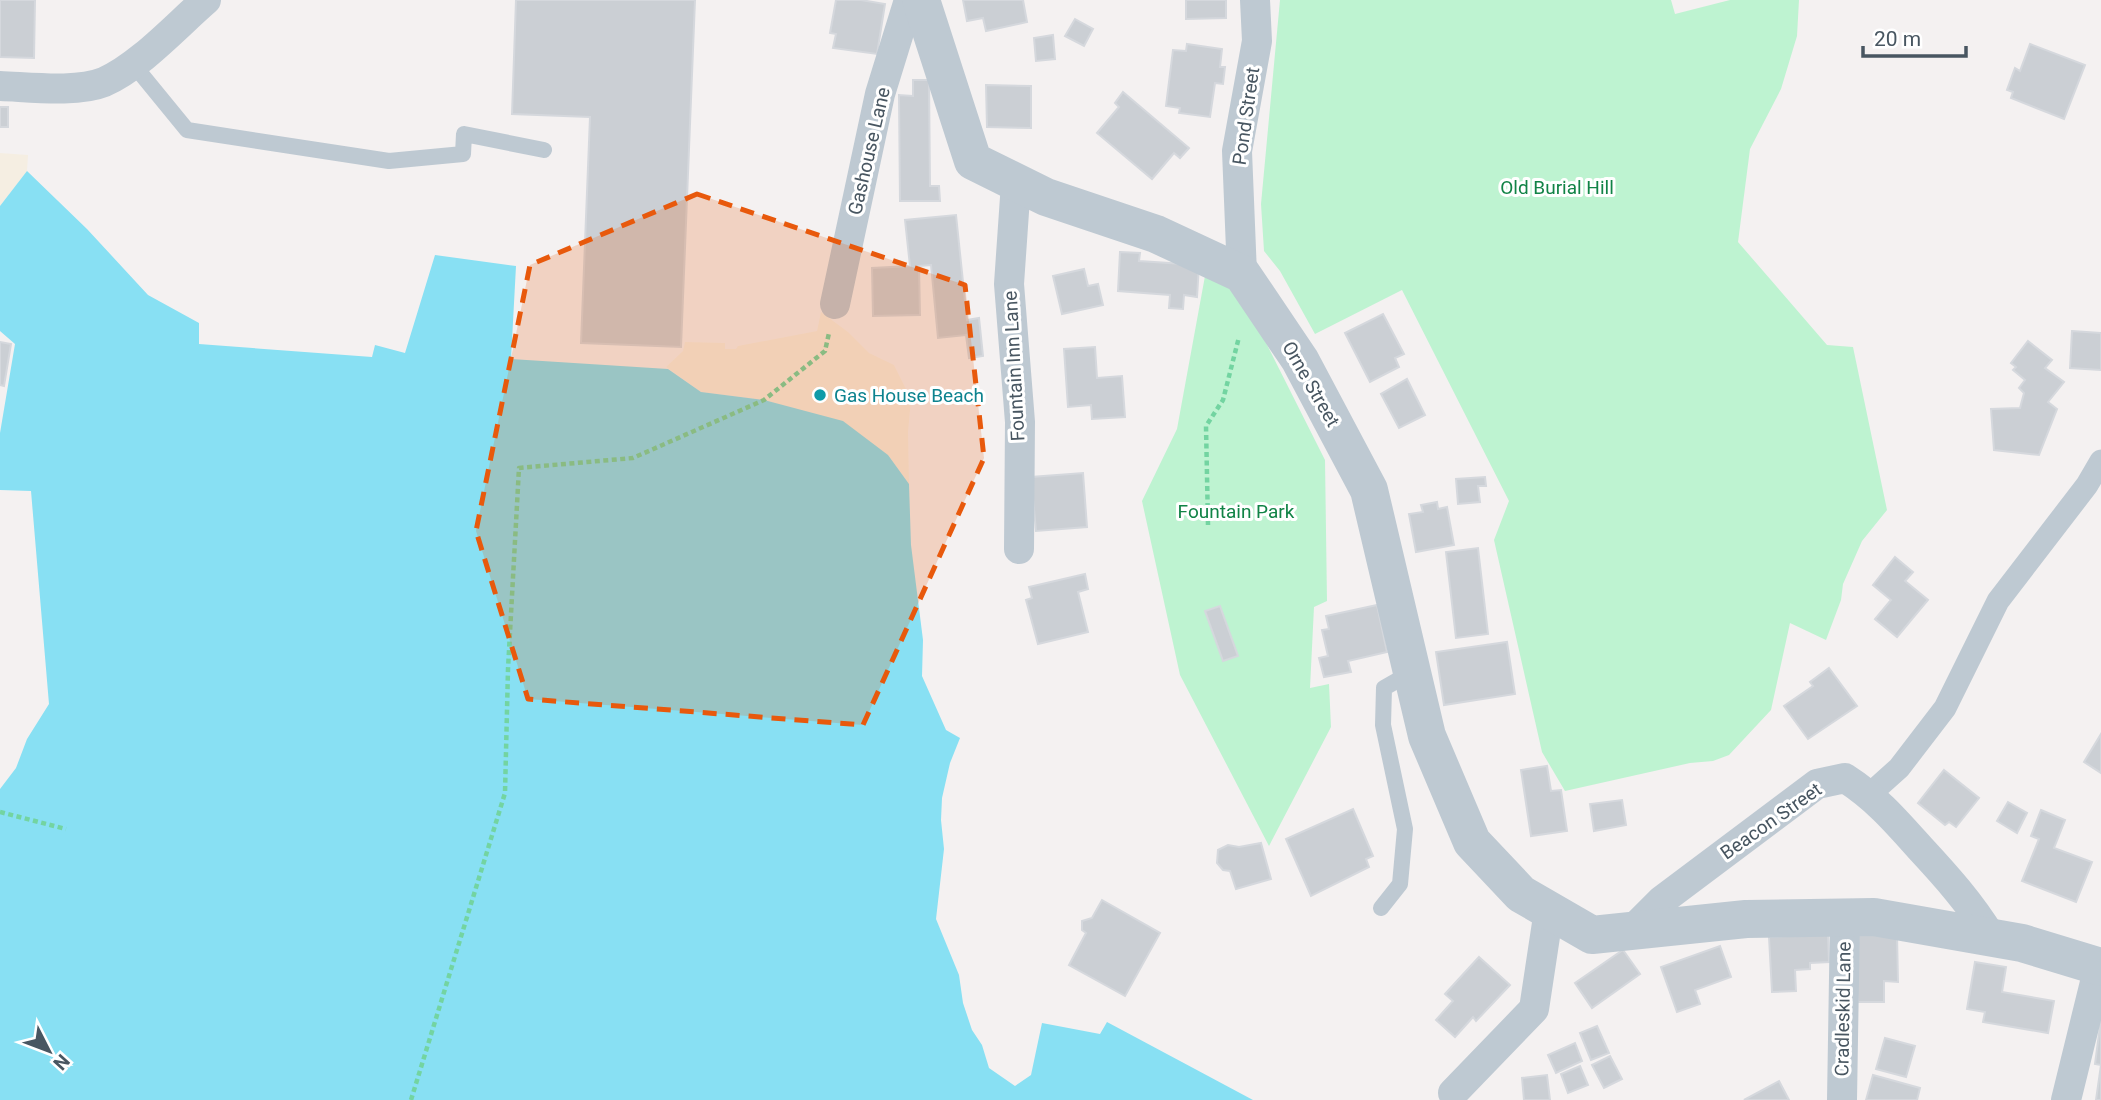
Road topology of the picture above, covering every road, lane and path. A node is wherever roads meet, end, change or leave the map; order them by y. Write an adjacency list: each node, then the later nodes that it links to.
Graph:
1 (206, 0): 5 (street)
2 (909, 0): 10 (street, Gashouse Lane)
3 (921, 0): 8 (street)
4 (1255, 0): 9 (street, Pond Street)
5 (133, 64): 6 (street); 7 (lane)
6 (0, 86)
7 (544, 150)
8 (1016, 183): 9 (street); 14 (street, Fountain Inn Lane)
9 (1247, 281): 13 (path); 15 (street, Orne Street)
10 (835, 304)
11 (825, 351): 26 (path)
12 (2101, 461): 16 (street)
13 (1208, 525)
14 (1019, 549)
15 (1412, 672): 19 (lane); 20 (street, Orne Street)
16 (1870, 794): 22 (street, Beacon Street); 23 (street, Beacon Street)
17 (0, 812): 18 (path)
18 (66, 829)
19 (1381, 908)
20 (1549, 910): 22 (street); 25 (street)
21 (1845, 917): 22 (street); 23 (street); 27 (street, Cradleskid Lane)
22 (1631, 931)
23 (1991, 937): 24 (street)
24 (2100, 966): 28 (street)
25 (1453, 1093)
26 (411, 1100)
27 (1842, 1100)
28 (2066, 1100)

